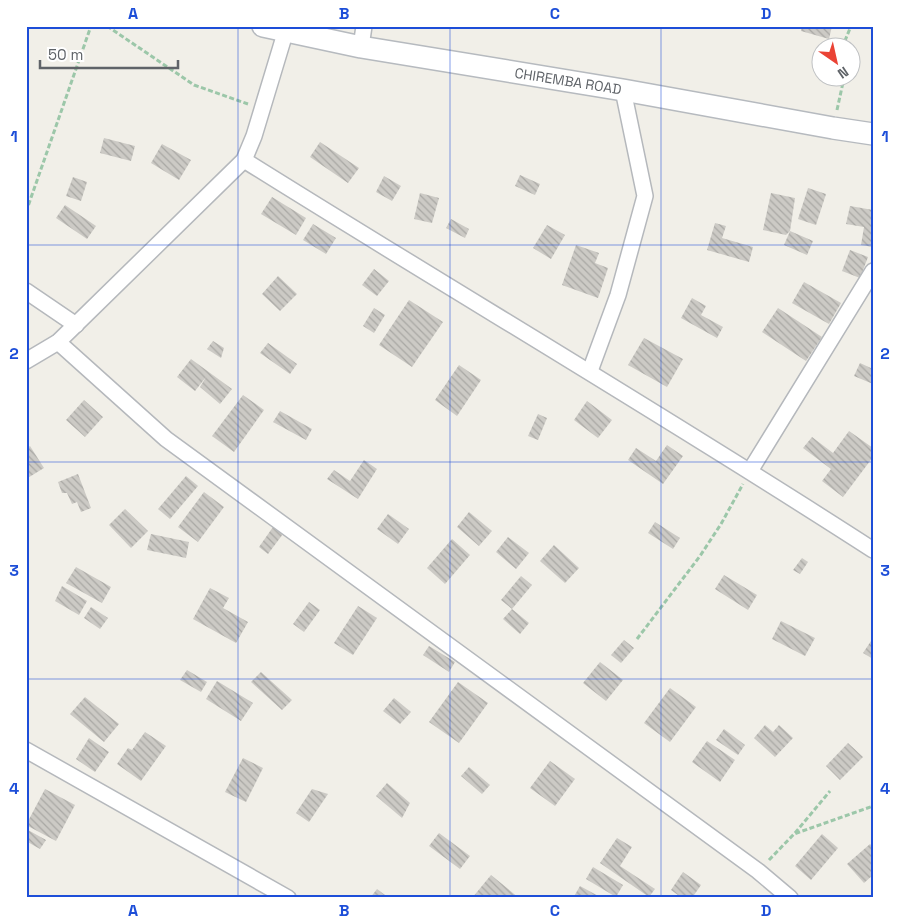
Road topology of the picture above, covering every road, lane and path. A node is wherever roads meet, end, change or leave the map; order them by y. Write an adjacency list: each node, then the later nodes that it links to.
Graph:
1 (91, 26): 15 (path)
2 (107, 26): 11 (path)
3 (263, 26): 6 (main road, CHIREMBA ROAD)
4 (364, 26): 8 (street)
5 (851, 26): 7 (path)
6 (286, 30): 8 (main road, CHIREMBA ROAD); 11 (street)
7 (846, 38)
8 (361, 47): 10 (main road, CHIREMBA ROAD)
9 (842, 88): 12 (path)
10 (623, 90): 12 (main road, CHIREMBA ROAD); 22 (street)
11 (262, 109): 14 (street)
12 (833, 128): 13 (main road, CHIREMBA ROAD)
13 (873, 134)
14 (244, 160): 19 (street); 22 (street)
15 (26, 212)
16 (873, 271): 17 (street)
17 (868, 290): 23 (street)
18 (26, 291): 19 (street)
19 (76, 325): 20 (street)
20 (58, 342): 21 (street); 30 (street)
21 (26, 361)
22 (590, 371): 23 (street)
23 (750, 471): 24 (street); 25 (path)
24 (873, 550)
25 (637, 639)
26 (26, 750): 31 (street)
27 (830, 791): 29 (path)
28 (873, 806): 29 (path)
29 (794, 834): 30 (path)
30 (758, 871): 32 (street)
31 (288, 898)
32 (790, 898)

